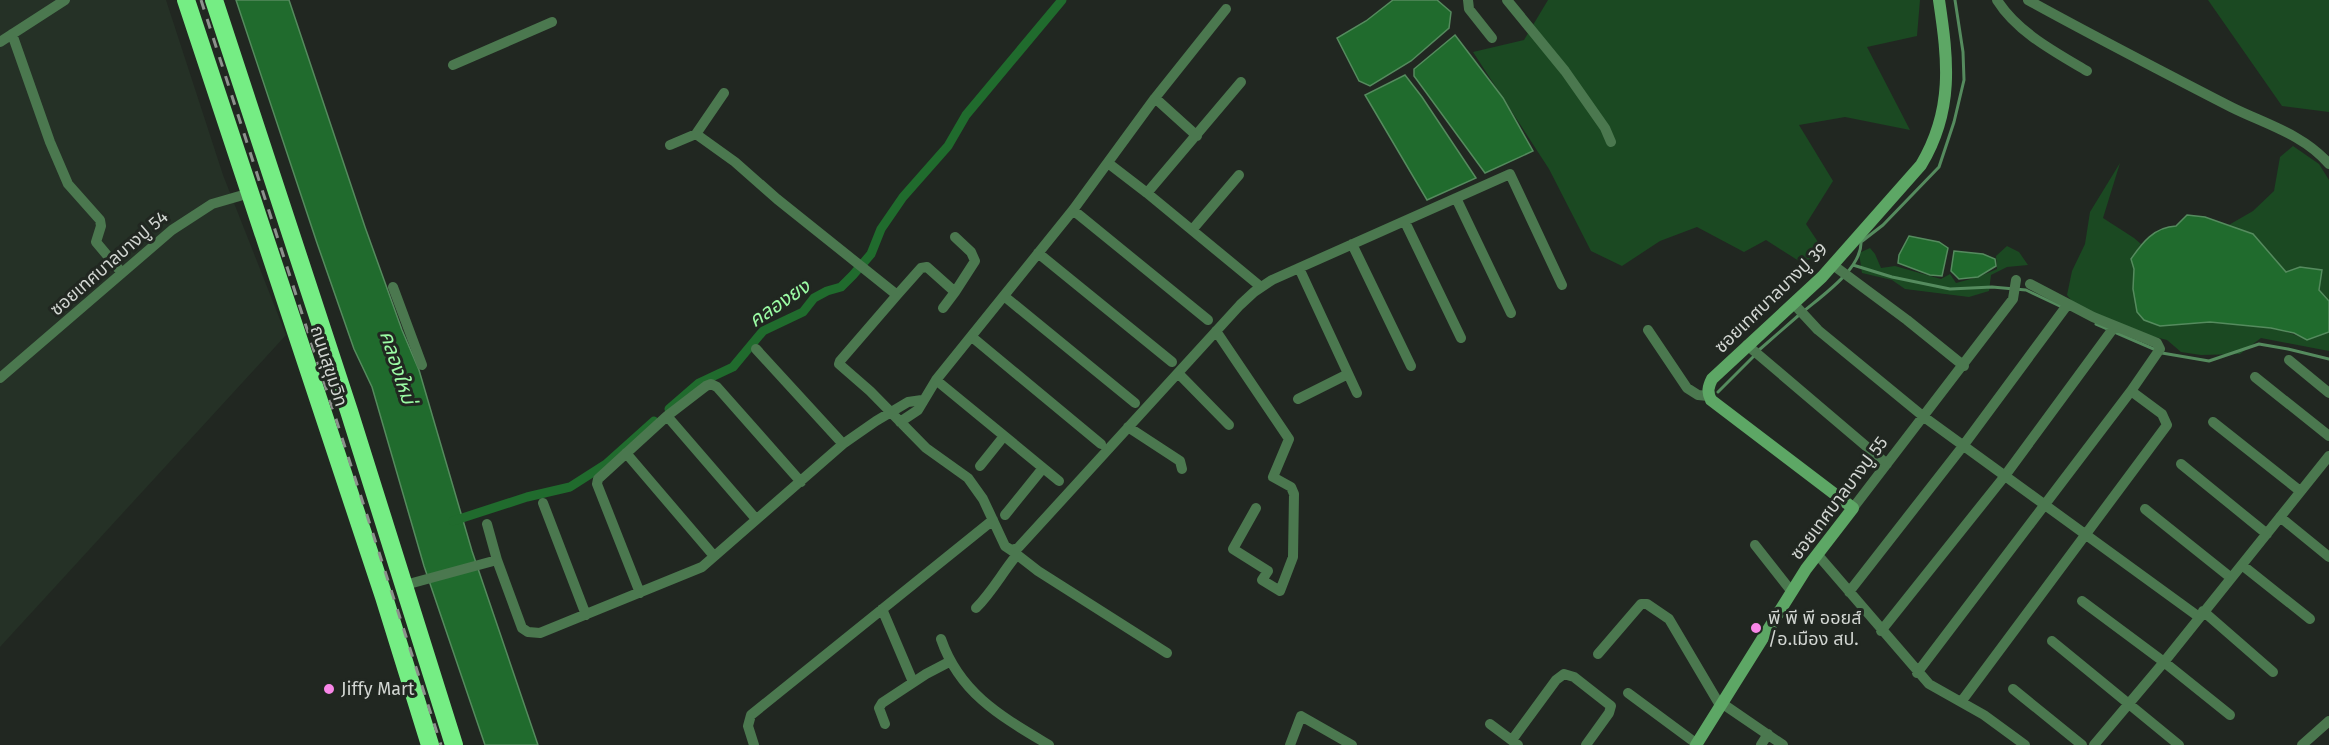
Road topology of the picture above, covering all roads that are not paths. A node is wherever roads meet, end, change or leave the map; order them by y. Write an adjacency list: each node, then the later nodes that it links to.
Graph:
1 (65, 0): 11 (street)
2 (186, 0): 26 (highway, ถนนสุขุมวิท)
3 (214, 0): 118 (highway, ถนนสุขุมวิท)
4 (1468, 0): 12 (street)
5 (1507, 0): 21 (street)
6 (1940, 0): 36 (street, ซอยเทศบาลบางปู 39)
7 (1997, 0): 15 (street)
8 (2028, 0): 24 (street)
9 (1226, 9): 18 (street)
10 (552, 22): 14 (street)
11 (12, 34): 13 (street); 37 (street)
12 (1492, 38)
13 (0, 42)
14 (453, 65)
15 (2087, 71)
16 (1241, 82): 20 (street)
17 (724, 93): 19 (street)
18 (1155, 98): 20 (street); 23 (street)
19 (696, 134): 22 (street); 44 (street)
20 (1197, 136): 27 (street)
21 (1611, 142)
22 (670, 145)
23 (1108, 163): 27 (street); 29 (street)
24 (2329, 164)
25 (1239, 175): 31 (street)
26 (250, 193): 37 (street, ซอยเทศบาลบางปู 54); 149 (highway, ถนนสุขุมวิท)
27 (1148, 193): 31 (street)
28 (1456, 198): 30 (street); 39 (street); 49 (street)
29 (1073, 210): 34 (street); 50 (street)
30 (1405, 222): 33 (street); 55 (street)
31 (1192, 230): 42 (street)
32 (955, 237): 43 (street)
33 (1352, 244): 35 (street); 61 (street)
34 (1038, 253): 45 (street); 59 (street)
35 (1299, 268): 42 (street); 64 (street)
36 (1837, 268): 48 (street, ซอยเทศบาลบางปู 39); 62 (street)
37 (122, 273): 66 (street, ซอยเทศบาลบางปู 54)
38 (2030, 284): 47 (street)
39 (1562, 285)
40 (2016, 286): 62 (street, ซอยเทศบาลบางปู 55)
41 (393, 287): 60 (street)
42 (1261, 287): 53 (street)
43 (955, 292): 44 (street); 46 (street)
44 (897, 295): 75 (street)
45 (1004, 296): 54 (street); 74 (street)
46 (943, 308)
47 (2065, 308): 51 (street); 86 (street)
48 (1799, 310): 57 (street, ซอยเทศบาลบางปู 39); 77 (street)
49 (1511, 313)
50 (1208, 320)
51 (2113, 329): 68 (street); 94 (street)
52 (1648, 330): 71 (street)
53 (1216, 331): 63 (street); 101 (street)
54 (972, 337): 67 (street); 85 (street)
55 (1461, 338)
56 (756, 349): 84 (street)
57 (1754, 350): 71 (street, ซอยเทศบาลบางปู 39); 89 (street)
58 (2289, 360): 70 (street)
59 (1172, 362)
60 (422, 364)
61 (1411, 366)
62 (1964, 366): 77 (street, ซอยเทศบาลบางปู 55)
63 (1178, 373): 80 (street); 81 (street)
64 (1348, 374): 69 (street); 72 (street)
65 (2255, 377): 83 (street)
66 (0, 378)
67 (936, 380): 73 (street); 82 (street)
68 (2131, 391): 99 (street); 108 (street)
69 (1357, 393)
70 (2329, 393)
71 (1708, 396): 100 (street)
72 (1298, 399)
73 (922, 400): 75 (street); 78 (street)
74 (1135, 404)
75 (890, 413): 78 (street); 84 (street)
76 (667, 416): 87 (street); 96 (street); 105 (street)
77 (1924, 417): 86 (street); 89 (street, ซอยเทศบาลบางปู 55)
78 (900, 422): 106 (street)
79 (2213, 422): 97 (street)
80 (1229, 425)
81 (1128, 427): 93 (street); 111 (street)
82 (1004, 436): 91 (street); 92 (street)
83 (2329, 436)
84 (843, 444): 96 (street)
85 (1101, 444)
86 (1963, 446): 94 (street); 120 (street)
87 (626, 453): 113 (street); 121 (street)
88 (2328, 461): 97 (street)
89 (1887, 464): 100 (street, ซอยเทศบาลบางปู 55)
90 (2181, 464): 109 (street)
91 (980, 466)
92 (1043, 468): 95 (street); 103 (street)
93 (1182, 469)
94 (2004, 477): 99 (street); 128 (street)
95 (1059, 481)
96 (801, 482): 105 (street)
97 (2300, 491): 104 (street)
98 (543, 503): 126 (street)
99 (2043, 505): 108 (street); 136 (street)
100 (1853, 507): 112 (street, ซอยเทศบาลบางปู 55)
101 (1256, 508)
102 (2145, 509): 117 (street)
103 (1005, 515)
104 (2280, 517): 109 (street); 114 (street)
105 (756, 519): 113 (street)
106 (990, 523): 111 (street); 124 (street)
107 (487, 524): 115 (street)
108 (2085, 534): 125 (street); 140 (street)
109 (2267, 534): 116 (street)
110 (1755, 545): 119 (street)
111 (1014, 553): 123 (street); 131 (street)
112 (1817, 555): 119 (street, ซอยเทศบาลบางปู 55); 120 (street)
113 (714, 556): 121 (street)
114 (2329, 557)
115 (492, 561): 118 (street); 126 (street)
116 (2242, 565): 117 (street); 127 (street)
117 (2230, 578): 125 (street)
118 (412, 583): 150 (highway, ถนนสุขุมวิท)
119 (1792, 592): 142 (street, ซอยเทศบาลบางปู 55)
120 (1849, 592): 128 (street)
121 (640, 593): 126 (street)
122 (2082, 600): 134 (street)
123 (976, 608)
124 (882, 609): 137 (street); 151 (street)
125 (2201, 614): 134 (street); 135 (street)
126 (586, 615)
127 (2310, 619)
128 (1881, 631): 136 (street)
129 (941, 639): 133 (street)
130 (2052, 641): 141 (street)
131 (1167, 653)
132 (1598, 654): 142 (street)
133 (950, 662): 137 (street); 152 (street)
134 (2164, 662): 141 (street); 143 (street)
135 (2273, 672)
136 (1917, 673): 140 (street)
137 (913, 682): 145 (street)
138 (2013, 689): 160 (street)
139 (1628, 693): 156 (street)
140 (1961, 702): 159 (street)
141 (2128, 704): 161 (street); 162 (street)
142 (1722, 706): 147 (street); 156 (street, ซอยเทศบาลบางปู 55)
143 (2230, 715)
144 (2329, 721): 163 (street)
145 (885, 724)
146 (1490, 724): 148 (street)
147 (1768, 734): 157 (street); 158 (street)
148 (1515, 743): 155 (street)
149 (430, 745)
150 (454, 745)
151 (754, 745)
152 (1049, 745)
153 (1290, 745): 154 (street)
154 (1352, 745)
155 (1586, 745)
156 (1696, 745)
157 (1761, 745)
158 (1783, 745)
159 (2025, 745)
160 (2082, 745)
161 (2094, 745)
162 (2179, 745)
163 (2302, 745)

